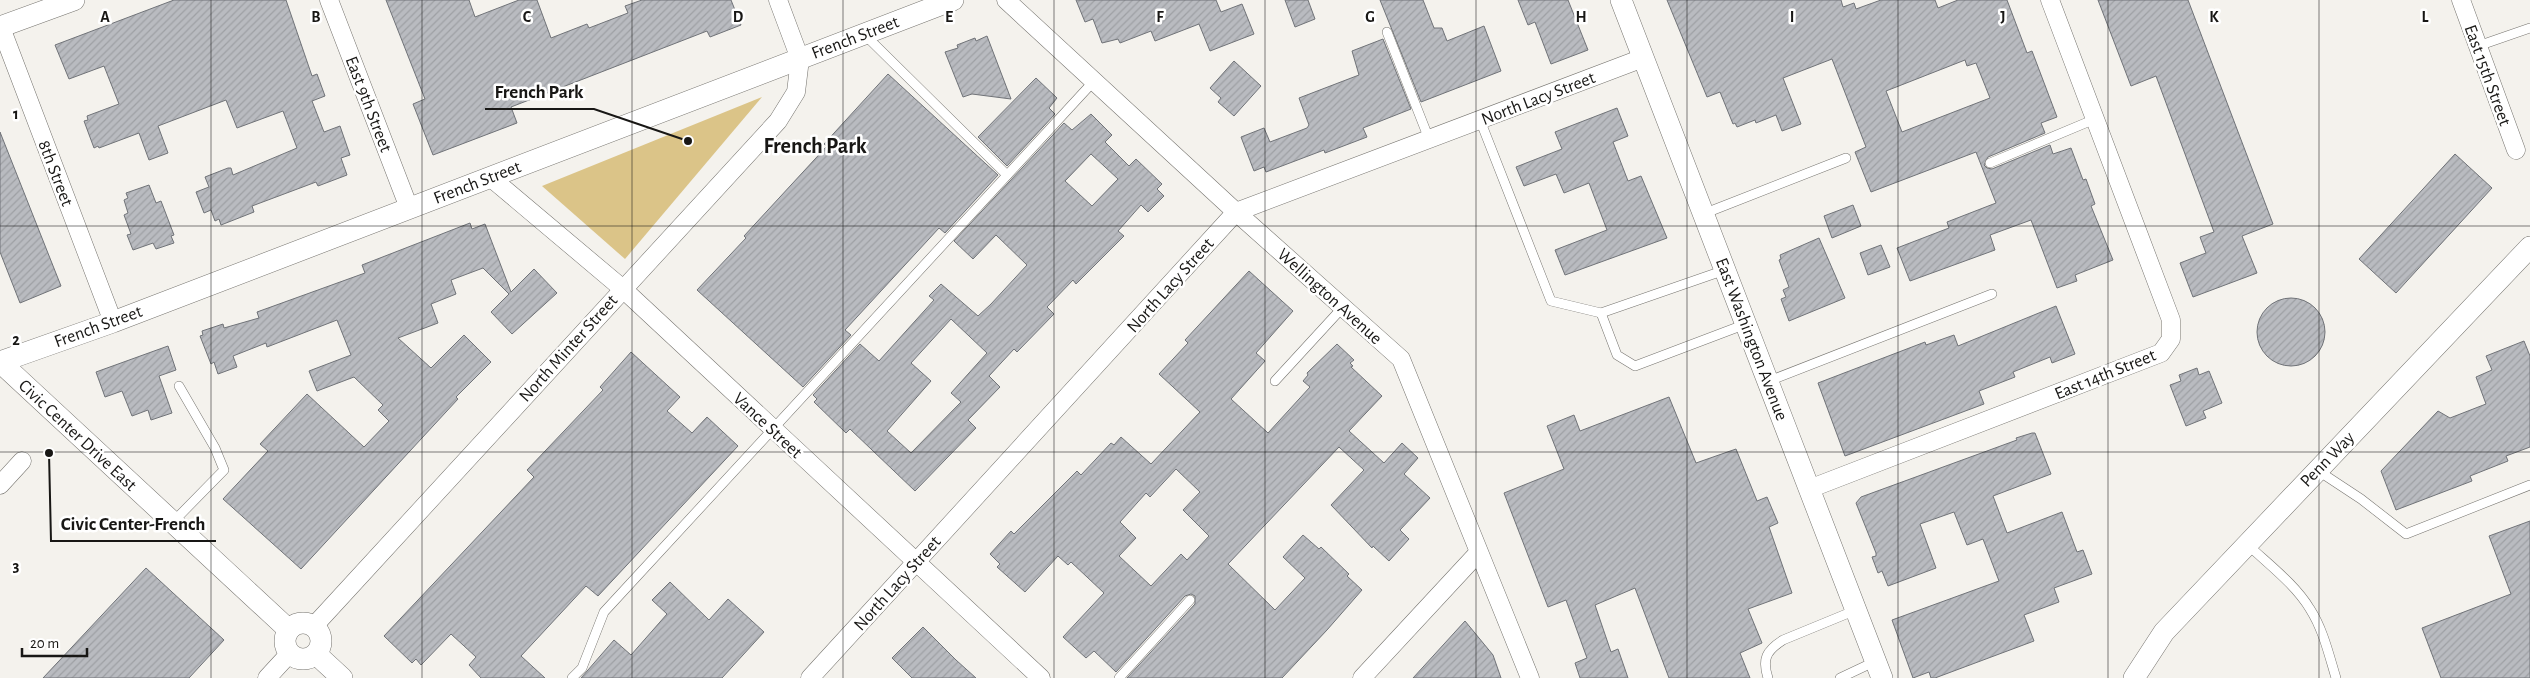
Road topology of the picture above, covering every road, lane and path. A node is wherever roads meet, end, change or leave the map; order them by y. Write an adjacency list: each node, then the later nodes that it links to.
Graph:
1 (74, 0): 9 (street)
2 (329, 0): 25 (street, East 9th Street)
3 (778, 0): 14 (street)
4 (953, 0): 12 (street, French Street)
5 (1006, 0): 16 (street, Wellington Avenue)
6 (1621, 0): 15 (street, East Washington Avenue)
7 (2050, 0): 17 (street, East 14th Street)
8 (2461, 0): 13 (street, East 15th Street)
9 (0, 26): 34 (street, 8th Street)
10 (2530, 28): 13 (lane)
11 (1387, 32): 19 (lane)
12 (864, 34): 14 (street, French Street); 23 (lane)
13 (2478, 46): 20 (street, East 15th Street)
14 (800, 58): 24 (street, French Street); 30 (street, North Minter Street)
15 (1643, 58): 18 (street, North Lacy Street); 27 (street, East Washington Avenue)
16 (1094, 81): 23 (lane); 26 (street, Wellington Avenue)
17 (2095, 119): 22 (lane); 45 (street, East 14th Street)
18 (1480, 120): 19 (street, North Lacy Street); 33 (lane)
19 (1430, 139): 26 (street, North Lacy Street)
20 (2516, 150)
21 (1846, 158): 27 (lane)
22 (1990, 164)
23 (1007, 175): 40 (lane)
24 (490, 177): 25 (street, French Street); 30 (street, Vance Street)
25 (409, 208): 34 (street, French Street)
26 (1236, 212): 32 (street, Wellington Avenue); 49 (street, North Lacy Street)
27 (1703, 214): 29 (street, East Washington Avenue)
28 (2530, 247): 42 (street, Penn Way)
29 (1725, 270): 33 (lane); 35 (street, East Washington Avenue)
30 (623, 288): 40 (street, Vance Street); 52 (street, North Minter Street)
31 (1992, 294): 38 (lane)
32 (1343, 307): 37 (lane); 48 (street, Wellington Avenue)
33 (1601, 313): 35 (lane)
34 (113, 322): 36 (street, French Street)
35 (1746, 324): 38 (street, East Washington Avenue)
36 (0, 362): 46 (street, Civic Center Drive East)
37 (1275, 381)
38 (1768, 382): 45 (street, East Washington Avenue)
39 (179, 386): 46 (lane)
40 (772, 428): 49 (street, Vance Street); 59 (lane)
41 (22, 461): 43 (street)
42 (2317, 470): 44 (lane); 47 (street, Penn Way)
43 (0, 485)
44 (2530, 485)
45 (1810, 489): 51 (street, East Washington Avenue)
46 (173, 523): 53 (street, Civic Center Drive East)
47 (2247, 544): 67 (street, Penn Way); 68 (lane)
48 (1478, 553): 63 (street); 64 (street, Wellington Avenue)
49 (917, 562): 60 (street, North Lacy Street); 61 (street, Vance Street)
50 (1190, 600): 62 (lane)
51 (1856, 610): 56 (street, East Washington Avenue); 65 (lane)
52 (314, 626): 53 (street); 55 (street)
53 (289, 630): 54 (street)
54 (290, 653): 55 (street); 57 (street)
55 (316, 654): 58 (street)
56 (1879, 669): 66 (lane)
57 (267, 678)
58 (342, 678)
59 (572, 678)
60 (810, 678)
61 (1041, 678)
62 (1120, 678)
63 (1362, 678)
64 (1530, 678)
65 (1768, 678)
66 (1840, 678)
67 (2134, 678)
68 (2336, 678)

